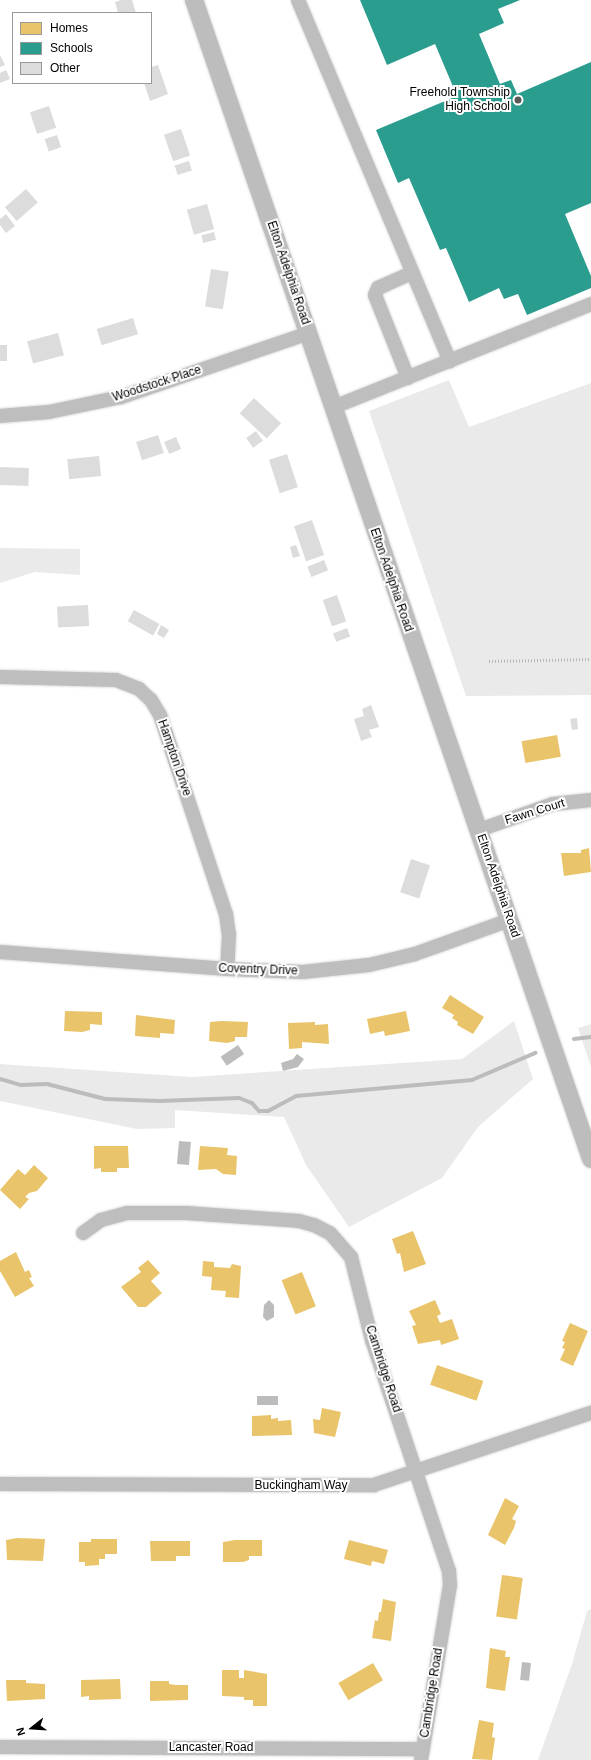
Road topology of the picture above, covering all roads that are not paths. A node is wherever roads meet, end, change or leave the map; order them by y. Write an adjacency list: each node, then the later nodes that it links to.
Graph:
1 (194, 0): 5 (main road, Elton Adelphia Road)
2 (298, 0): 3 (street)
3 (412, 273): 6 (street); 7 (street)
4 (591, 304): 6 (street)
5 (309, 333): 8 (main road, Elton Adelphia Road); 9 (street, Woodstock Place)
6 (450, 361): 7 (street)
7 (408, 378): 8 (street)
8 (334, 407): 12 (main road, Elton Adelphia Road)
9 (0, 416)
10 (0, 677): 15 (street, Hampton Drive)
11 (591, 800): 12 (street, Fawn Court)
12 (479, 830): 13 (main road, Elton Adelphia Road)
13 (510, 920): 15 (street, Coventry Drive); 16 (main road, Elton Adelphia Road)
14 (0, 952): 15 (street, Coventry Drive)
15 (227, 969)
16 (591, 1159)
17 (83, 1233): 19 (street, Cambridge Road)
18 (591, 1413): 19 (street, Buckingham Way)
19 (416, 1472): 20 (street, Buckingham Way); 22 (street, Cambridge Road)
20 (0, 1484)
21 (0, 1746): 22 (street, Lancaster Road)
22 (422, 1754)

